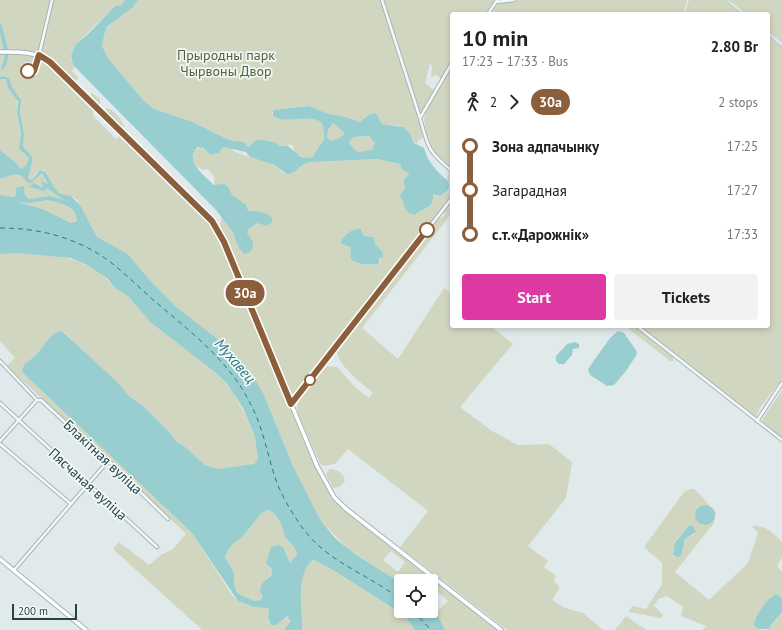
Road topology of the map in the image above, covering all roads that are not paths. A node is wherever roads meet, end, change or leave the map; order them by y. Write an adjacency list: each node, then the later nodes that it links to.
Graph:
1 (52, 0): 7 (street)
2 (382, 0): 9 (street)
3 (514, 0): 4 (street)
4 (496, 1): 5 (street)
5 (489, 12)
6 (0, 52): 7 (street)
7 (39, 55): 17 (street)
8 (450, 66): 9 (street)
9 (420, 118): 10 (street)
10 (450, 169)
11 (450, 201): 17 (street)
12 (640, 328): 18 (street)
13 (0, 360): 15 (street, Блакітная вуліца)
14 (782, 383): 18 (street)
15 (37, 400): 19 (street); 22 (street, Блакітная вуліца)
16 (0, 403): 19 (street, Пясчаная вуліца)
17 (291, 404): 30 (street)
18 (757, 420): 20 (street)
19 (19, 422): 21 (street); 23 (street, Пясчаная вуліца)
20 (782, 440)
21 (0, 442): 24 (street)
22 (108, 461): 23 (street); 25 (street, Блакітная вуліца)
23 (89, 484): 24 (street); 26 (street, Пясчаная вуліца)
24 (71, 504): 28 (street)
25 (168, 519)
26 (157, 547)
27 (0, 559): 28 (street)
28 (14, 570): 29 (street)
29 (86, 630)
30 (501, 630)

